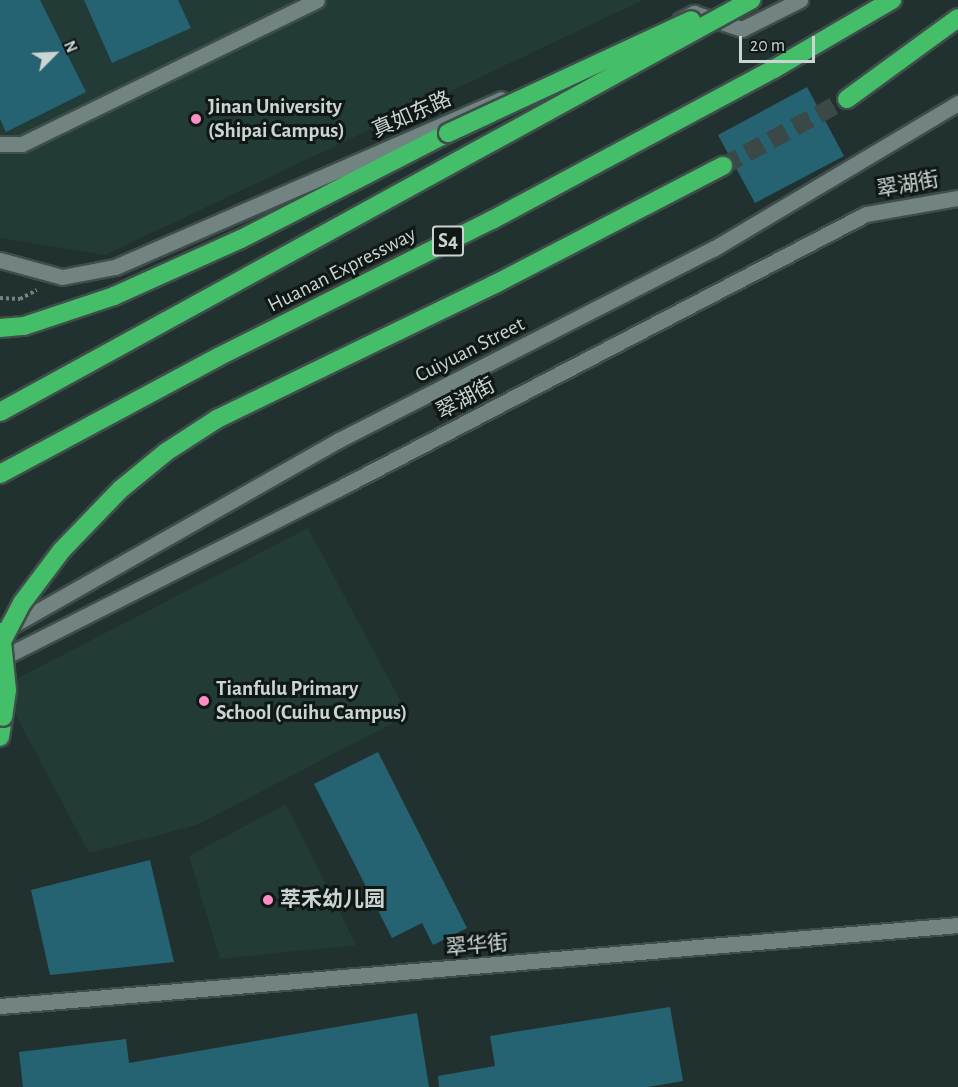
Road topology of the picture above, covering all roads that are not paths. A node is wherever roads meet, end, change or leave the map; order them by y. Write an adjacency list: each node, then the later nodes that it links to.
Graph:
1 (317, 0): 10 (street)
2 (733, 0): 14 (highway, bridge)
3 (751, 0): 15 (highway, Huanan Expressway, bridge)
4 (800, 0): 6 (street, 真如东路)
5 (892, 0): 16 (highway, Huanan Expressway / S4)
6 (692, 7): 13 (street, 真如东路)
7 (958, 18): 8 (highway)
8 (847, 99)
9 (958, 103): 17 (street, Cuiyuan Street)
10 (0, 144)
11 (723, 166): 18 (highway, bridge)
12 (958, 198): 19 (street, 翠湖街)
13 (0, 260)
14 (0, 328)
15 (0, 412)
16 (0, 474)
17 (0, 631): 20 (highway, bridge)
18 (0, 645)
19 (0, 658)
20 (0, 737)
21 (958, 925): 22 (street, 翠华街)
22 (0, 1006)

